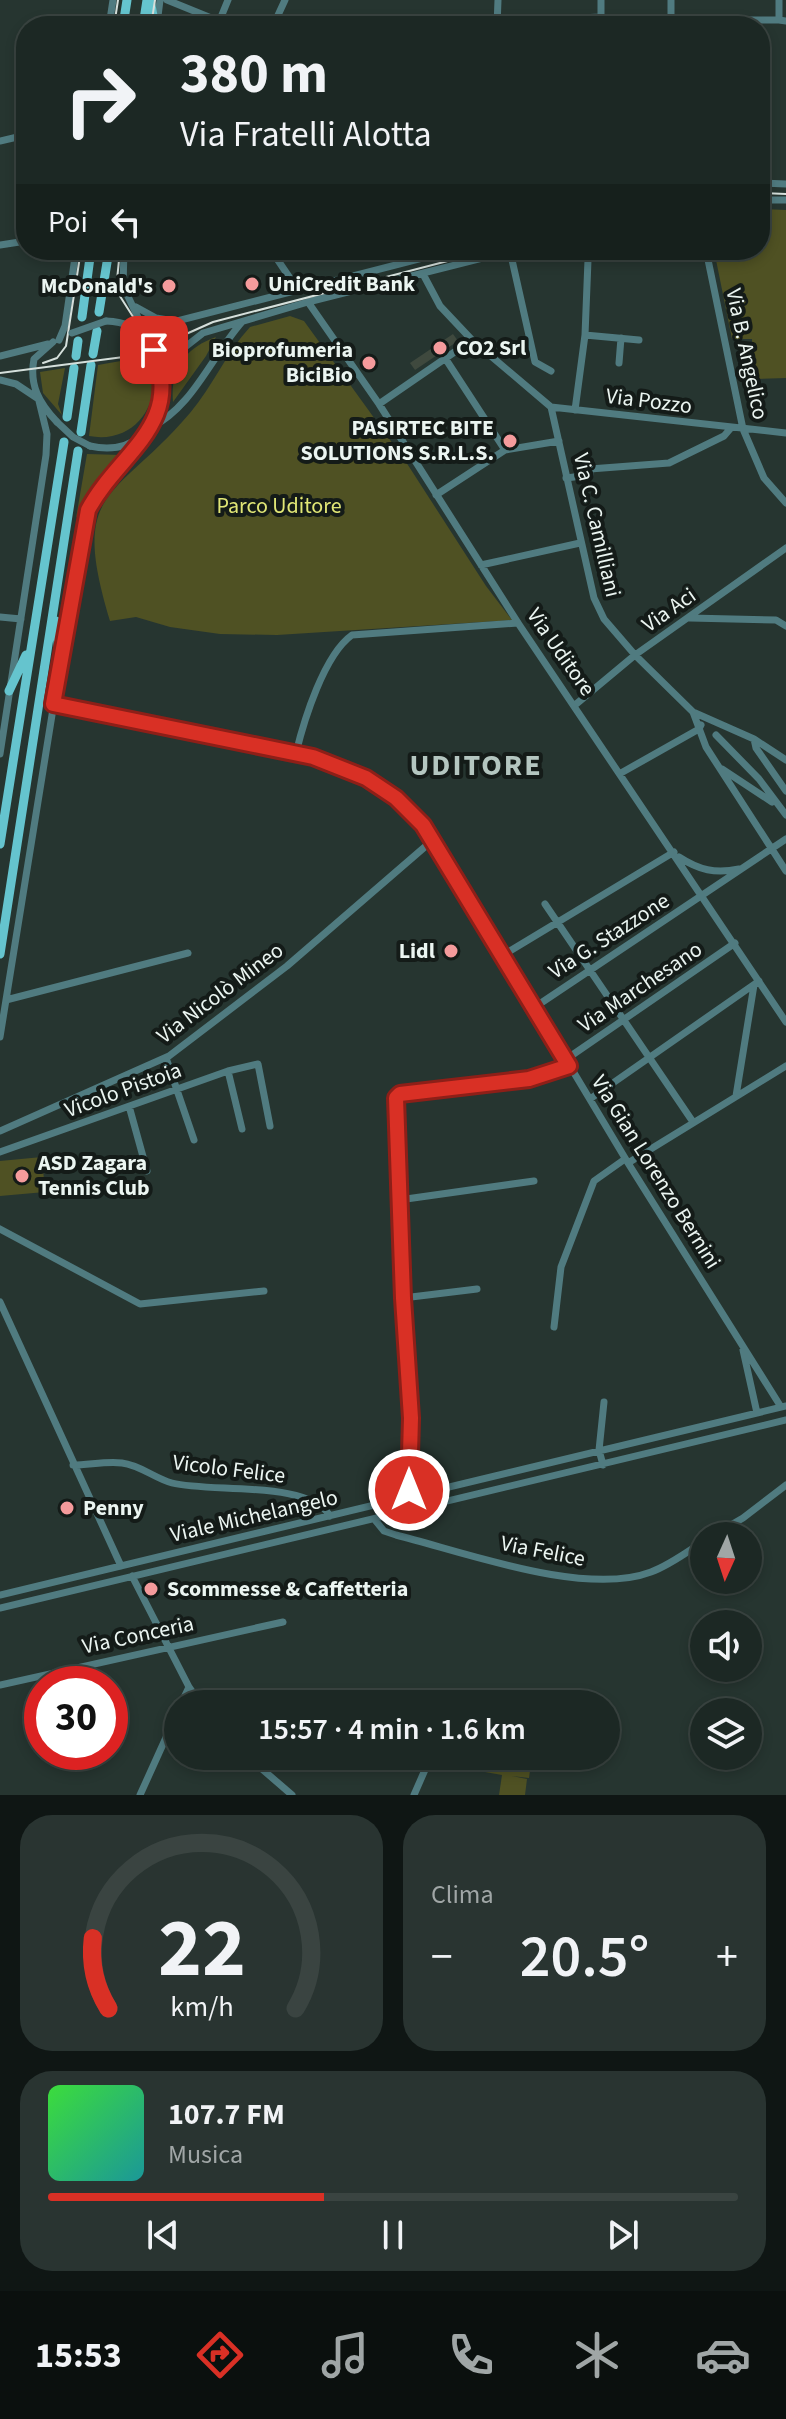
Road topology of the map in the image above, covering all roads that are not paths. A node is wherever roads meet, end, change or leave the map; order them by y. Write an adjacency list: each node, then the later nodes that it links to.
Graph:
1 (167, 0): 3 (street)
2 (779, 0): 4 (street)
3 (205, 16)
4 (782, 20)
5 (75, 260): 30 (street)
6 (90, 260): 20 (main road)
7 (108, 260): 19 (main road)
8 (123, 260): 18 (street)
9 (278, 260): 16 (street)
10 (416, 260): 16 (street)
11 (477, 260): 15 (street)
12 (514, 260): 38 (street)
13 (588, 260): 25 (street)
14 (708, 260): 47 (street, Via B. Angelico)
15 (423, 274): 17 (street); 28 (street)
16 (298, 290): 21 (street)
17 (308, 302): 22 (street); 42 (street, Via Uditore)
18 (131, 303): 21 (street); 23 (street)
19 (103, 316): 23 (street); 26 (street, bridge)
20 (82, 317)
21 (179, 320): 23 (street)
22 (243, 320): 40 (street); 48 (street)
23 (141, 330): 40 (street)
24 (97, 331): 31 (main road)
25 (585, 335): 27 (street); 44 (street)
26 (75, 337): 30 (street); 33 (main road)
27 (621, 338): 29 (street); 35 (street)
28 (472, 340): 34 (street); 43 (street)
29 (639, 340)
30 (56, 341): 32 (street); 41 (street)
31 (93, 354)
32 (0, 356)
33 (76, 356)
34 (445, 358): 42 (street); 53 (street)
35 (619, 363)
36 (91, 365): 49 (main road)
37 (74, 368): 45 (main road)
38 (551, 371)
39 (0, 380): 41 (street)
40 (163, 385): 48 (street)
41 (38, 400): 48 (street, bridge); 64 (street)
42 (379, 404): 56 (street, Via Uditore)
43 (551, 407): 44 (street, Via Pozzo); 51 (street, Via C. Camilliani)
44 (575, 410): 46 (street, Via Pozzo)
45 (67, 417)
46 (730, 429): 47 (street, Via Pozzo); 55 (street)
47 (743, 429): 50 (street, Via Pozzo); 57 (street, Via B. Angelico)
48 (148, 430): 69 (street)
49 (81, 432)
50 (786, 433)
51 (559, 441): 53 (street); 55 (street, Via C. Camilliani)
52 (64, 442): 67 (main road)
53 (505, 450): 56 (street)
54 (78, 451): 61 (main road)
55 (566, 478): 58 (street, Via C. Camilliani)
56 (436, 495): 60 (street, Via Uditore)
57 (786, 503)
58 (580, 543): 60 (street); 68 (street, Via C. Camilliani)
59 (786, 548): 63 (street, Via Aci)
60 (481, 565): 65 (street, Via Uditore)
61 (55, 606): 69 (main road); 100 (main road)
62 (0, 617): 64 (street)
63 (688, 618): 66 (street); 68 (street, Via Aci)
64 (21, 619): 70 (street)
65 (518, 623): 72 (street, Via Uditore); 80 (street)
66 (786, 626)
67 (31, 644): 70 (main road); 90 (main road)
68 (635, 655): 72 (street, Via Aci); 73 (street, Via C. Camilliani)
69 (60, 665): 71 (street)
70 (9, 691): 81 (street)
71 (53, 704): 80 (street, Via Gian Lorenzo Bernini); 104 (street)
72 (575, 705): 84 (street, Via Uditore)
73 (693, 712): 74 (street); 76 (street)
74 (705, 716): 75 (street); 76 (street)
75 (723, 724): 77 (street); 78 (street)
76 (699, 729): 79 (street); 84 (street)
77 (716, 735): 79 (street); 86 (street)
78 (754, 739): 82 (street); 85 (street)
79 (706, 747): 83 (street)
80 (296, 753): 88 (street, Via Gian Lorenzo Bernini)
81 (0, 754)
82 (786, 760)
83 (718, 767): 86 (street); 91 (street)
84 (621, 773): 92 (street, Via Uditore)
85 (786, 791)
86 (777, 806): 87 (street)
87 (786, 815)
88 (434, 839): 101 (street, Via Gian Lorenzo Bernini); 110 (street, Via Nicolò Mineo)
89 (786, 839): 91 (street, Via G. Stazzone)
90 (0, 844)
91 (771, 851): 93 (street, Via G. Stazzone); 94 (street)
92 (675, 854): 93 (street); 95 (street, Via Uditore); 97 (street)
93 (745, 868): 95 (street, Via G. Stazzone)
94 (786, 871)
95 (703, 896): 98 (street, Via Uditore); 102 (street, Via G. Stazzone)
96 (545, 904): 97 (street)
97 (558, 922): 101 (street); 102 (street)
98 (735, 943): 103 (street, Via Uditore); 106 (street, Via Marchesano)
99 (188, 953): 104 (street)
100 (0, 954)
101 (505, 954): 105 (street, Via Gian Lorenzo Bernini)
102 (590, 971): 105 (street, Via G. Stazzone); 106 (street)
103 (756, 983): 107 (street, Via Uditore); 109 (street); 115 (street)
104 (6, 1000): 108 (street)
105 (535, 1007): 111 (street, Via Gian Lorenzo Bernini)
106 (624, 1020): 109 (street); 111 (street, Via Marchesano)
107 (786, 1022)
108 (0, 1037)
109 (649, 1057): 116 (street); 118 (street)
110 (166, 1058): 114 (street); 121 (street, Via Nicolò Mineo)
111 (567, 1063): 116 (street, Via Gian Lorenzo Bernini); 127 (street, Via Marchesano)
112 (786, 1066): 115 (street)
113 (228, 1071): 114 (street, Vicolo Pistoia); 119 (street, Vicolo Pistoia); 120 (street)
114 (179, 1089): 117 (street, Vicolo Pistoia); 122 (street)
115 (736, 1096): 118 (street)
116 (590, 1099): 124 (street, Via Gian Lorenzo Bernini)
117 (129, 1106): 123 (street, Vicolo Pistoia); 125 (street)
118 (693, 1122): 124 (street)
119 (270, 1126)
120 (242, 1129)
121 (0, 1131)
122 (194, 1140)
123 (0, 1152)
124 (626, 1161): 133 (street); 134 (street, Via Gian Lorenzo Bernini)
125 (147, 1171)
126 (534, 1181): 127 (street)
127 (399, 1200): 131 (street)
128 (0, 1229): 130 (street)
129 (477, 1289): 131 (street)
130 (264, 1291)
131 (403, 1298): 143 (street)
132 (0, 1302): 140 (street)
133 (554, 1327)
134 (742, 1344): 136 (street, Via Gian Lorenzo Bernini); 137 (street, Via Gian Lorenzo Bernini)
135 (604, 1402): 139 (street)
136 (784, 1406): 137 (street, Viale Michelangelo)
137 (757, 1413): 139 (street, Viale Michelangelo)
138 (786, 1420): 141 (street, Viale Michelangelo)
139 (599, 1450): 141 (street); 143 (street, Viale Michelangelo)
140 (73, 1465): 144 (street, Vicolo Felice); 148 (street)
141 (603, 1465): 145 (street, Viale Michelangelo)
142 (786, 1485): 146 (street)
143 (410, 1497): 144 (street, Viale Michelangelo)
144 (330, 1516): 148 (street, Viale Michelangelo)
145 (375, 1520): 147 (street, Via Felice); 149 (street, Viale Michelangelo)
146 (736, 1522)
147 (690, 1549)
148 (121, 1566): 150 (street, Viale Michelangelo)
149 (132, 1576): 151 (street, Viale Michelangelo); 153 (street)
150 (0, 1594)
151 (0, 1610)
152 (283, 1622): 153 (street, Via Conceria)
153 (168, 1647): 154 (street, Via Conceria); 155 (street)
154 (0, 1685)
155 (189, 1687): 156 (street); 157 (street)
156 (188, 1690)
157 (191, 1690)
158 (164, 1742): 161 (street)
159 (263, 1770): 162 (street)
160 (425, 1770): 163 (street)
161 (140, 1795)
162 (292, 1795)
163 (414, 1795)

